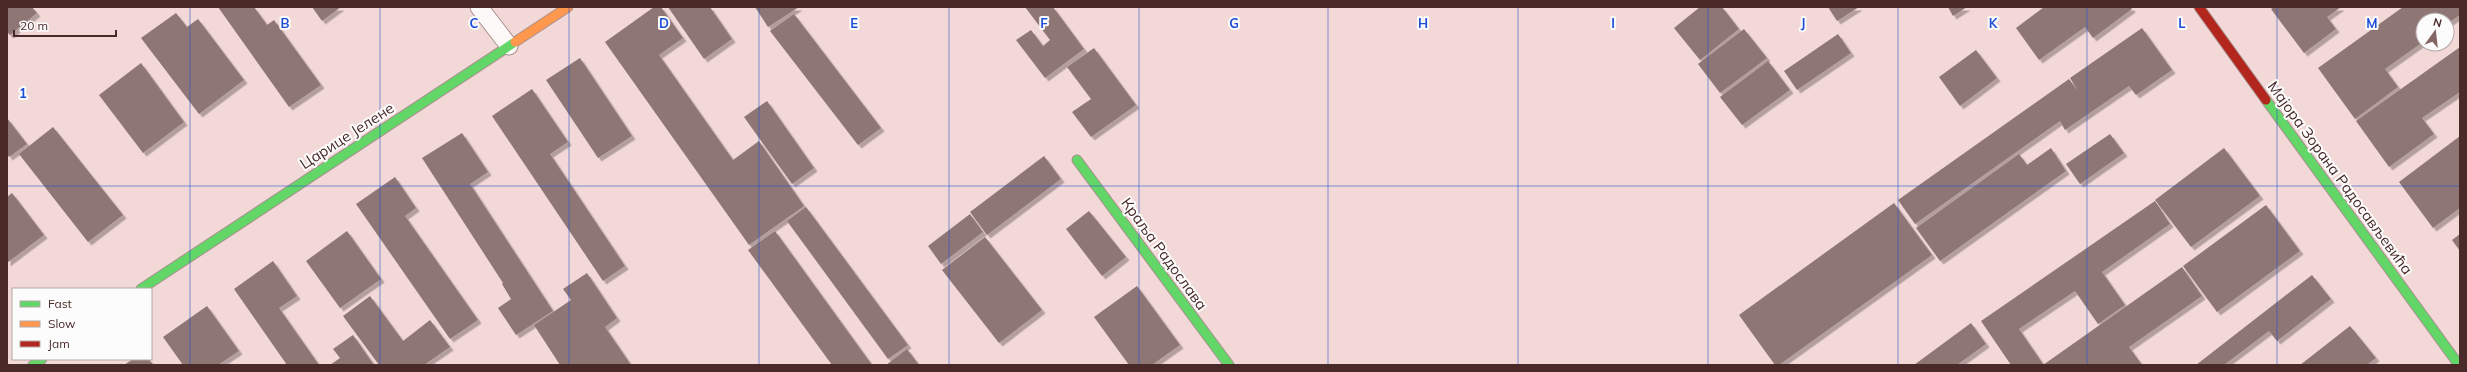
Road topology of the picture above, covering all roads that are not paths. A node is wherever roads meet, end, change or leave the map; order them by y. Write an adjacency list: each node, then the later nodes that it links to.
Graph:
1 (479, 7): 4 (lane)
2 (568, 7): 4 (street, Царице Јелене)
3 (2199, 7): 8 (street, Мајора Зорана Радосављевића)
4 (509, 46): 6 (street, Царице Јелене)
5 (1077, 160): 7 (street, Краља Радослава)
6 (143, 288)
7 (1229, 365)
8 (2459, 365)

